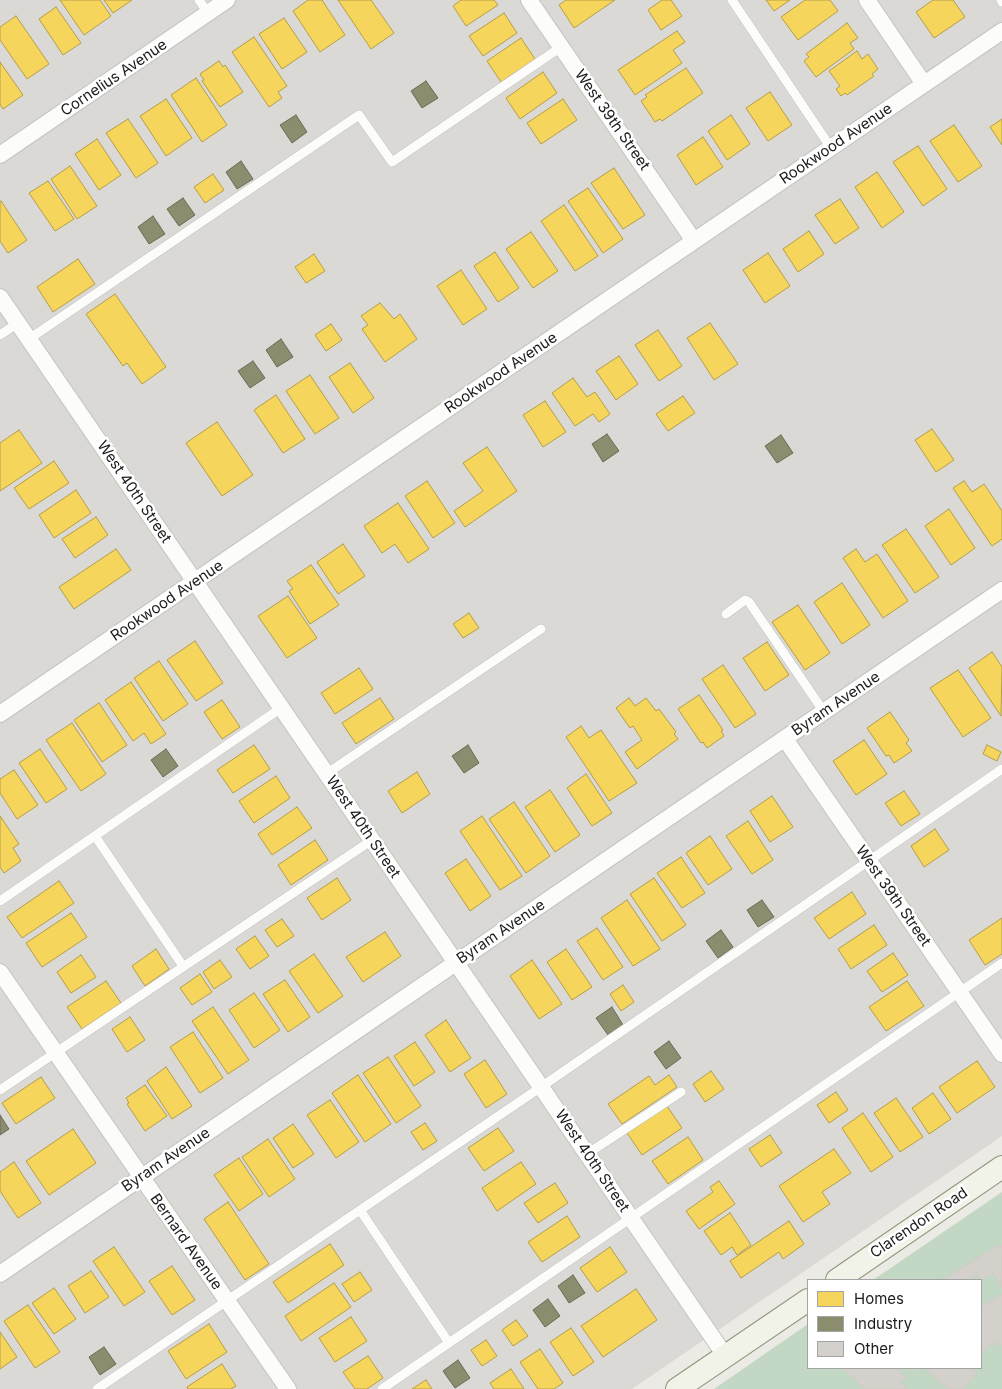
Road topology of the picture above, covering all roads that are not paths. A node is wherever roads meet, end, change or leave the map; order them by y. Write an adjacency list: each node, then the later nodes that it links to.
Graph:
1 (227, 0): 5 (street, Cornelius Avenue)
2 (529, 0): 7 (street, West 39th Street)
3 (732, 0): 9 (lane)
4 (867, 0): 8 (street)
5 (203, 7): 10 (street, Cornelius Avenue)
6 (1002, 31): 8 (street, Rookwood Avenue)
7 (561, 47): 11 (street, West 39th Street); 15 (lane)
8 (924, 84): 9 (street, Rookwood Avenue)
9 (831, 148): 11 (street, Rookwood Avenue)
10 (0, 155)
11 (694, 241): 16 (street, Rookwood Avenue)
12 (0, 297): 13 (street, West 40th Street)
13 (18, 323): 14 (lane); 15 (street, West 40th Street)
14 (0, 335)
15 (29, 339): 16 (street, West 40th Street)
16 (195, 581): 20 (street, West 40th Street); 22 (street, Rookwood Avenue)
17 (1002, 590): 21 (street, Byram Avenue)
18 (726, 614): 21 (lane)
19 (541, 629): 25 (lane)
20 (281, 708): 25 (street, West 40th Street); 26 (lane)
21 (824, 712): 23 (street, Byram Avenue)
22 (0, 714)
23 (785, 738): 28 (street, West 39th Street); 30 (street, Byram Avenue)
24 (1002, 769): 28 (lane)
25 (326, 774): 27 (street, West 40th Street)
26 (95, 836): 29 (lane); 32 (lane)
27 (372, 840): 30 (street, West 40th Street); 32 (lane)
28 (869, 861): 34 (street, West 39th Street); 37 (lane)
29 (0, 902)
30 (456, 963): 37 (street, West 40th Street); 42 (street, Byram Avenue)
31 (1002, 963): 34 (lane)
32 (184, 966): 35 (lane)
33 (0, 972): 35 (street, Bernard Avenue)
34 (959, 992): 36 (street, West 39th Street); 44 (lane)
35 (56, 1053): 38 (lane); 42 (street, Bernard Avenue)
36 (1002, 1054)
37 (541, 1087): 40 (street, West 40th Street); 43 (lane)
38 (0, 1090)
39 (681, 1092): 40 (lane)
40 (588, 1154): 44 (street, West 40th Street)
41 (1002, 1167): 46 (street, Clarendon Road)
42 (141, 1178): 45 (street, Byram Avenue); 47 (street, Bernard Avenue)
43 (360, 1210): 47 (lane); 49 (lane)
44 (631, 1218): 49 (lane); 50 (street, West 40th Street)
45 (0, 1274)
46 (838, 1279)
47 (226, 1300): 51 (lane); 52 (street, Bernard Avenue)
48 (807, 1301): 50 (street)
49 (449, 1343): 53 (lane)
50 (726, 1356): 54 (street)
51 (97, 1389)
52 (288, 1389)
53 (382, 1389)
54 (677, 1389)

